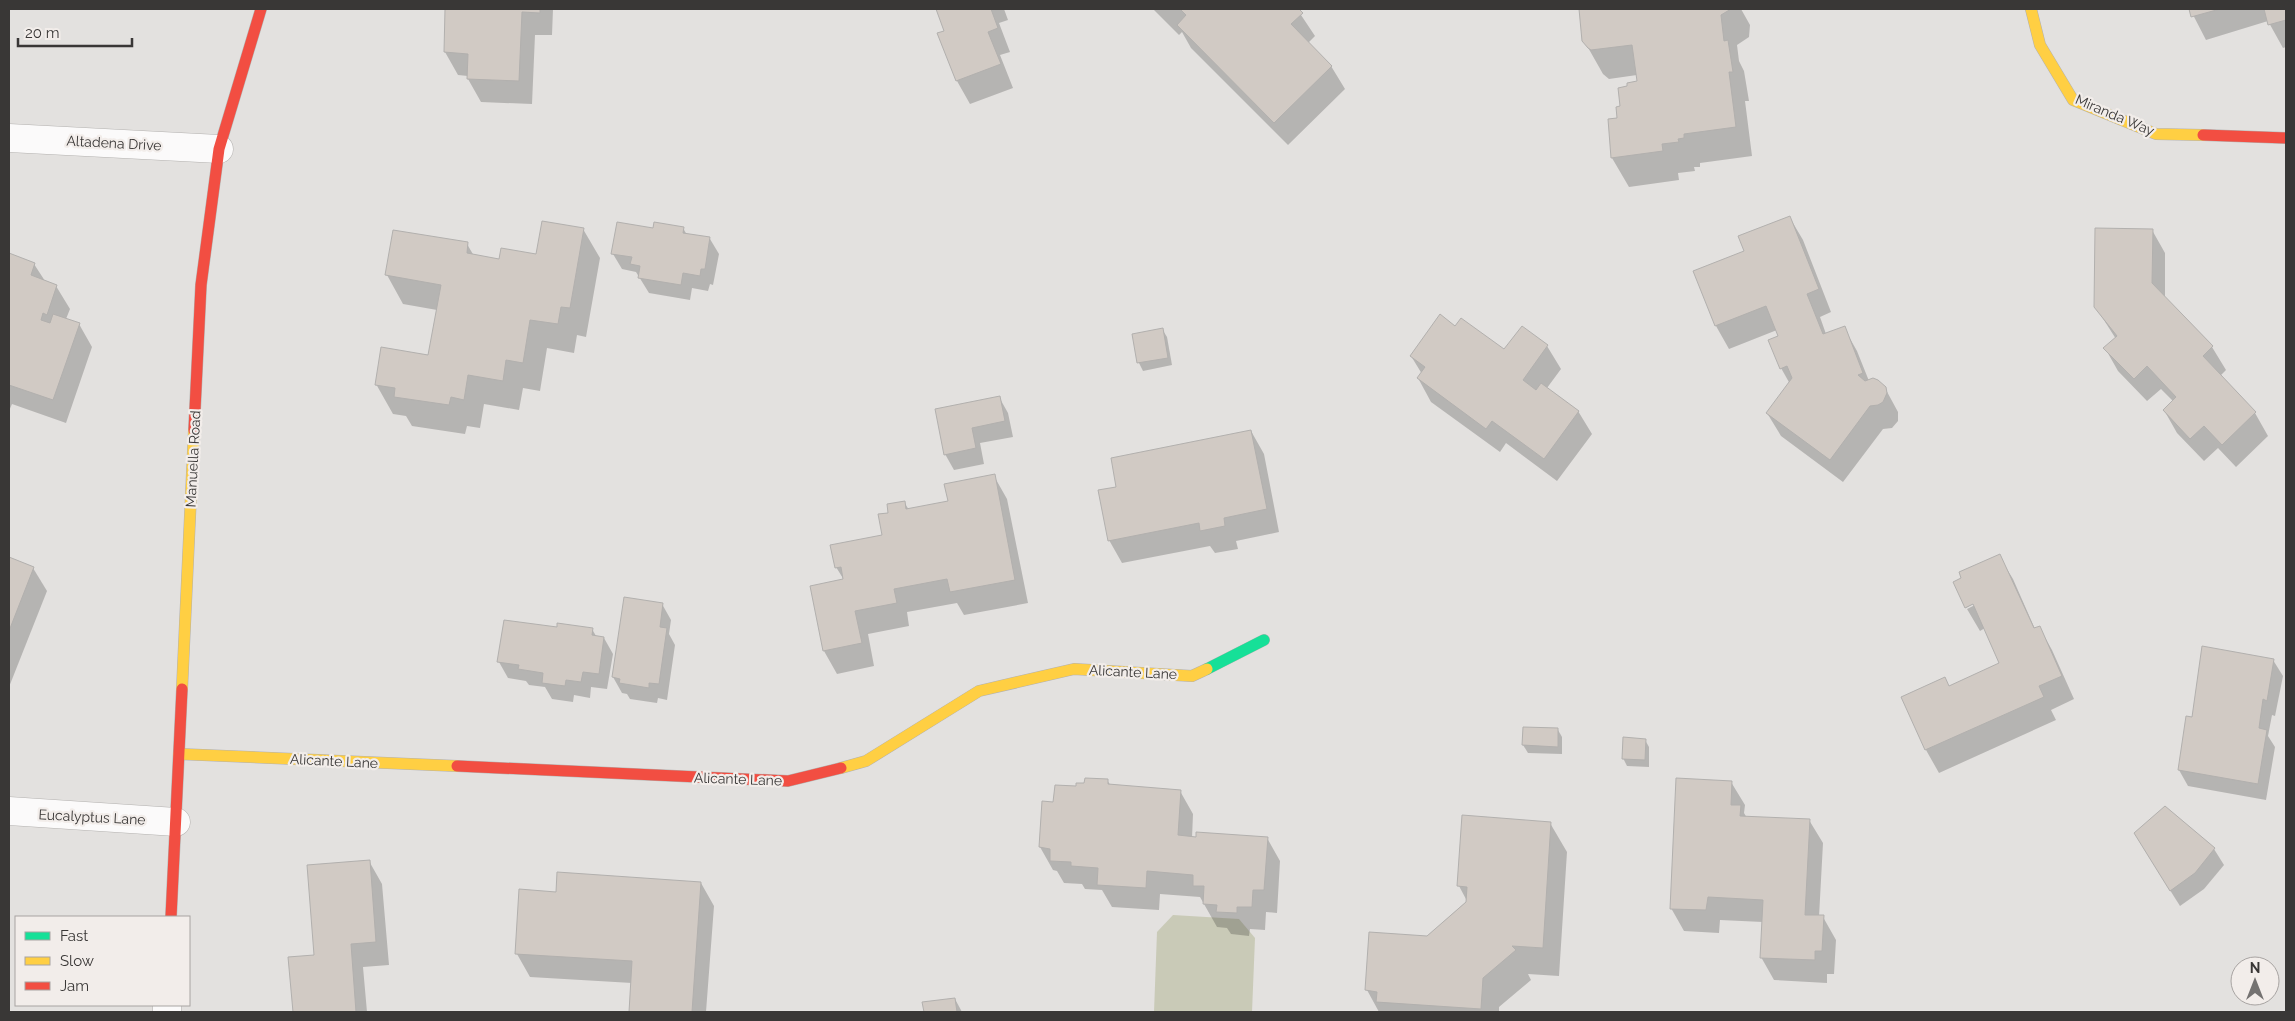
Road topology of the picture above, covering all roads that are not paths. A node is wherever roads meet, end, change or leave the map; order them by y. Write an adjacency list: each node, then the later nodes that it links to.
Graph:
1 (261, 9): 5 (street, Manuella Road)
2 (2031, 9): 4 (street, Miranda Way)
3 (9, 138): 5 (street, Altadena Drive)
4 (2286, 138)
5 (218, 149): 7 (street, Manuella Road)
6 (1264, 640): 7 (street, Alicante Lane)
7 (179, 754): 9 (street, Manuella Road)
8 (9, 812): 9 (street, Eucalyptus Lane)
9 (176, 822): 10 (street, Manuella Road)
10 (171, 916)

